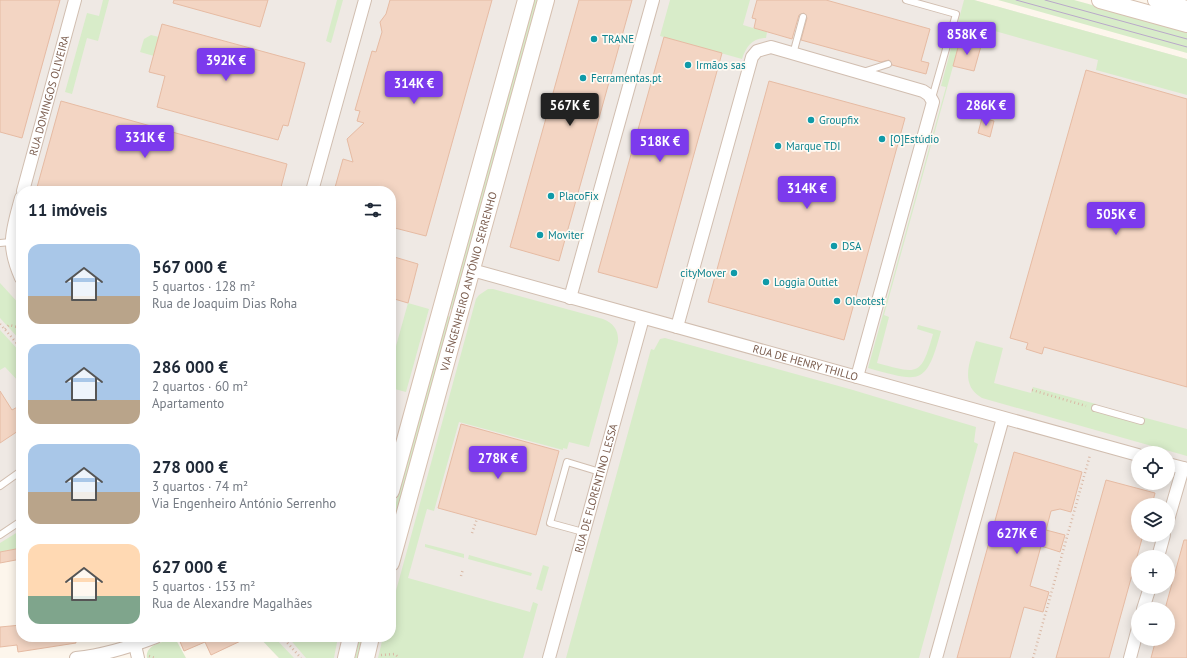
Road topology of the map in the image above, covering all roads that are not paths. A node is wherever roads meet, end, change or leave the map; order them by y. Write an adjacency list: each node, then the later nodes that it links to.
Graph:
1 (75, 0): 16 (street, RUA DOMINGOS OLIVEIRA)
2 (365, 0): 17 (street)
3 (526, 0): 30 (main road, VIA ENGENHEIRO ANTÓNIO SERRENHO)
4 (546, 0): 21 (main road, VIA ENGENHEIRO ANTÓNIO SERRENHO)
5 (653, 0): 22 (street)
6 (906, 0): 15 (lane)
7 (1100, 0): 11 (main road)
8 (1156, 0): 9 (main road)
9 (1187, 8)
10 (803, 17): 12 (lane)
11 (1187, 24)
12 (793, 54): 14 (street); 24 (street)
13 (888, 64): 14 (lane)
14 (860, 73): 15 (street)
15 (932, 98): 25 (street)
16 (24, 186)
17 (313, 186)
18 (16, 212): 19 (street)
19 (5, 243): 20 (street)
20 (16, 266)
21 (472, 270): 22 (street, RUA DE HENRY THILLO); 40 (main road, VIA ENGENHEIRO ANTÓNIO SERRENHO)
22 (570, 298): 23 (street, RUA DE HENRY THILLO)
23 (643, 318): 24 (street, RUA DE HENRY THILLO); 33 (street, RUA DE FLORENTINO LESSA)
24 (677, 327): 25 (street, RUA DE HENRY THILLO)
25 (857, 377): 27 (street, RUA DE HENRY THILLO)
26 (1095, 408): 28 (lane)
27 (1003, 418): 29 (street, RUA DE HENRY THILLO); 51 (street)
28 (1141, 421)
29 (1131, 453)
30 (396, 458)
31 (1175, 466): 32 (street)
32 (1185, 468): 36 (street)
33 (600, 472): 38 (street, RUA DE FLORENTINO LESSA); 38 (lane)
34 (16, 475): 35 (lane)
35 (0, 486)
36 (1175, 499)
37 (16, 524): 39 (lane)
38 (583, 532): 50 (street, RUA DE FLORENTINO LESSA)
39 (0, 535)
40 (396, 544)
41 (143, 642): 44 (street)
42 (350, 642): 49 (main road)
43 (371, 642): 46 (main road)
44 (135, 645): 47 (street); 48 (street)
45 (1133, 646): 52 (street)
46 (372, 657)
47 (76, 658)
48 (138, 658)
49 (346, 658)
50 (549, 658)
51 (936, 658)
52 (1130, 658)

